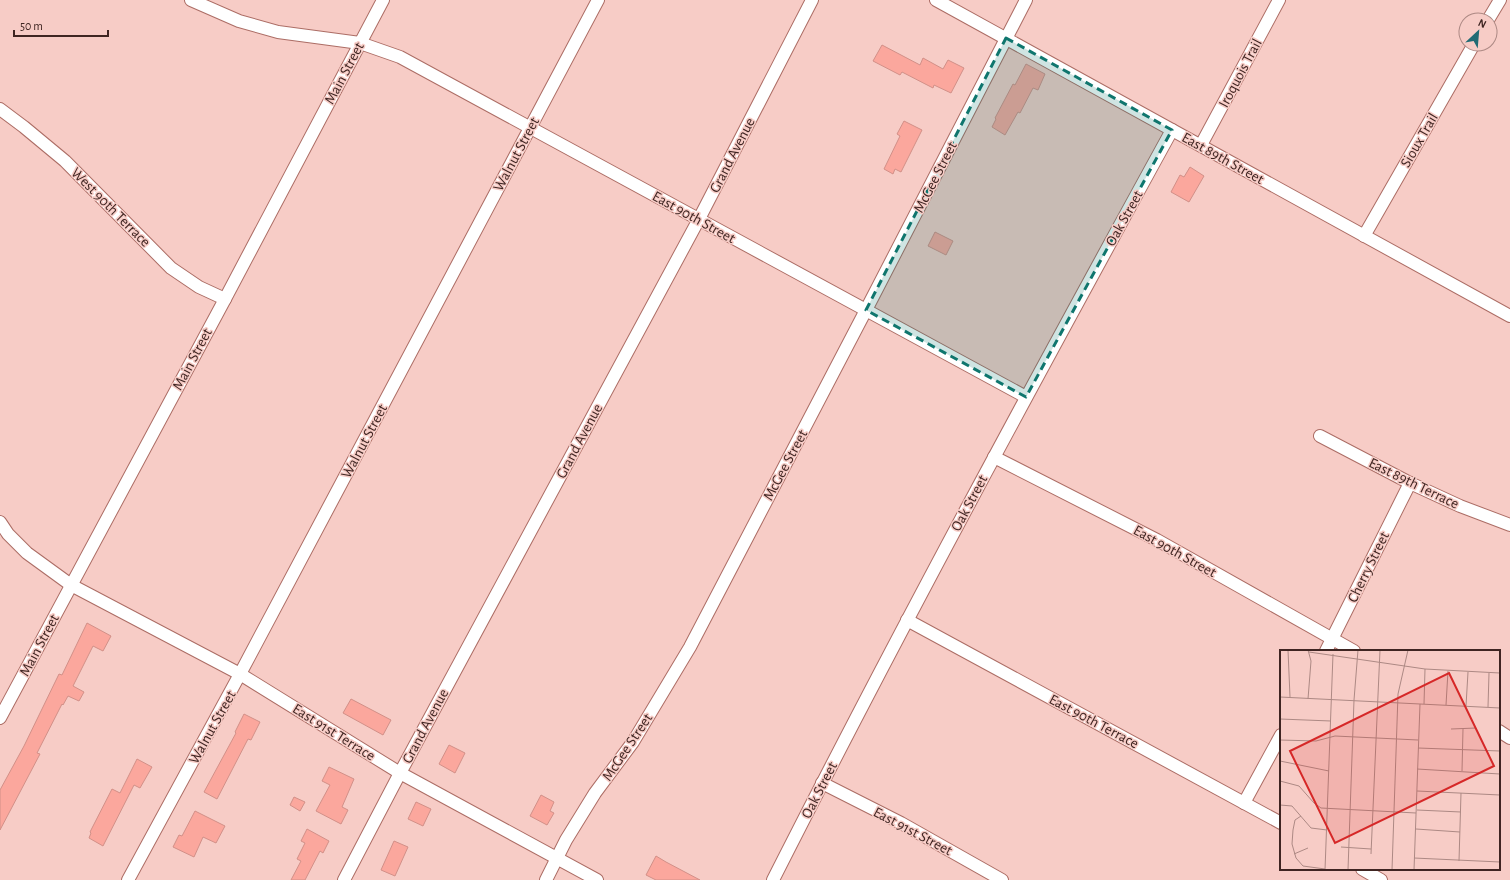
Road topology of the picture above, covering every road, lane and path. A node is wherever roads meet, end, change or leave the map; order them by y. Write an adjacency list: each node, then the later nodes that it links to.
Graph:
1 (191, 0): 11 (street, East 90th Street)
2 (383, 0): 11 (street, Main Street)
3 (598, 0): 14 (street, Walnut Street)
4 (812, 0): 17 (street, Grand Avenue)
5 (936, 0): 10 (street, East 89th Street)
6 (1026, 0): 10 (street, McGee Street)
7 (1279, 0): 16 (street, Iroquois Trail)
8 (1500, 0): 9 (street)
9 (1493, 12)
10 (1006, 38): 15 (street, East 89th Street); 20 (street, McGee Street)
11 (360, 43): 14 (street, East 90th Street); 19 (street, Main Street)
12 (1469, 52): 18 (street, Sioux Trail)
13 (0, 109): 19 (street, West 90th Terrace)
14 (530, 127): 17 (street, East 90th Street); 33 (street, Walnut Street)
15 (1172, 130): 16 (street, East 89th Street); 22 (street, Oak Street)
16 (1201, 145): 18 (street, East 89th Street)
17 (699, 219): 20 (street, East 90th Street); 38 (street, Grand Avenue)
18 (1364, 236): 21 (street, East 89th Street)
19 (225, 299): 28 (street, Main Street)
20 (866, 310): 22 (street, East 90th Street); 42 (street, McGee Street)
21 (1510, 316)
22 (1026, 397): 24 (street, Oak Street)
23 (1320, 436): 25 (street, East 89th Terrace)
24 (994, 457): 29 (street, Oak Street); 30 (street, East 90th Street)
25 (1410, 483): 27 (street, East 89th Terrace); 30 (street, Cherry Street)
26 (0, 522): 28 (street, East 91st Terrace)
27 (1510, 525)
28 (71, 585): 33 (street, East 91st Terrace); 34 (street, Main Street)
29 (907, 620): 39 (street, Oak Street); 40 (street, East 90th Terrace)
30 (1333, 639): 31 (street, Cherry Street); 32 (street, East 90th Street)
31 (1327, 650)
32 (1352, 650)
33 (240, 674): 38 (street, East 91st Terrace); 44 (street, Walnut Street)
34 (0, 718)
35 (1500, 732): 37 (street)
36 (1280, 736): 40 (street)
37 (1510, 738)
38 (400, 773): 42 (street, East 91st Terrace); 45 (street, Grand Avenue)
39 (822, 783): 48 (street, Oak Street); 49 (street, East 91st Street)
40 (1244, 803): 41 (street, East 90th Terrace)
41 (1280, 822)
42 (557, 859): 46 (street, McGee Street); 47 (street, East 91st Terrace)
43 (1364, 870): 50 (street)
44 (128, 880)
45 (344, 880)
46 (546, 880)
47 (597, 880)
48 (773, 880)
49 (1002, 880)
50 (1381, 880)

